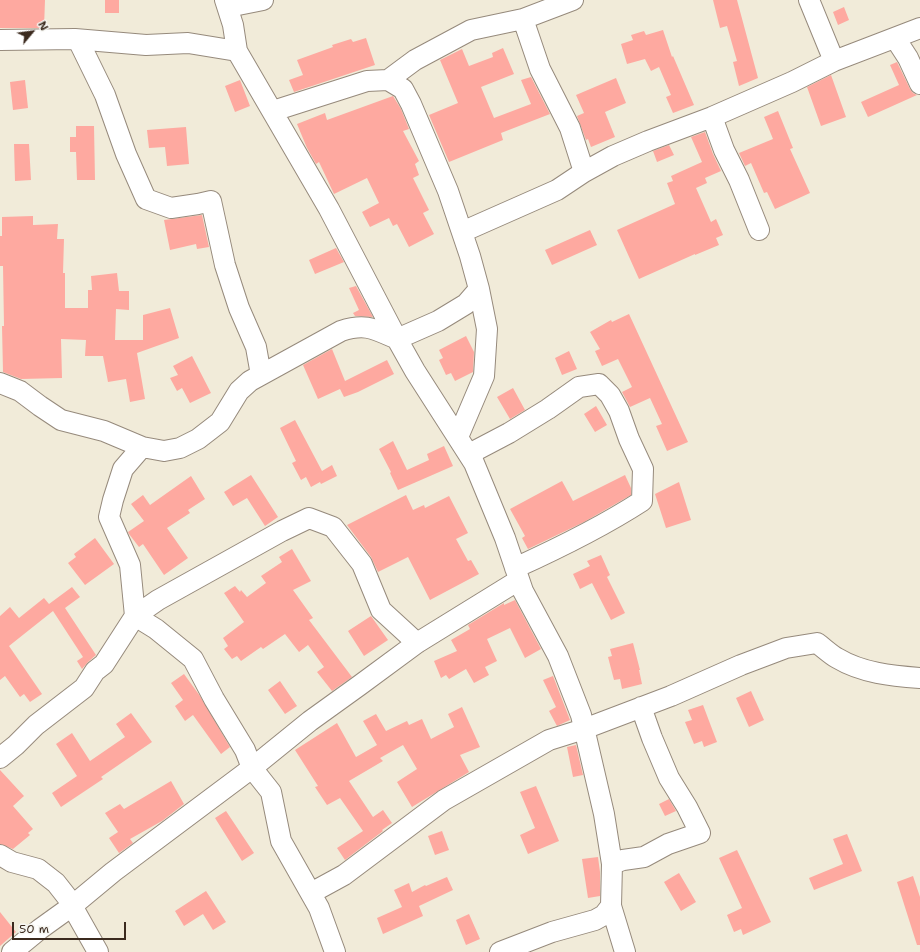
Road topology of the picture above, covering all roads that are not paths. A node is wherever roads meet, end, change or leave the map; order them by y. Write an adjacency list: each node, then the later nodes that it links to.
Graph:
1 (263, 0): 4 (street)
2 (573, 0): 5 (street)
3 (809, 0): 11 (street)
4 (226, 3): 10 (street)
5 (523, 19): 12 (street); 16 (street)
6 (920, 28): 7 (street)
7 (895, 38): 11 (street); 13 (street)
8 (75, 39): 9 (street); 10 (street); 21 (street)
9 (0, 40)
10 (237, 51): 14 (street)
11 (834, 61): 15 (street)
12 (388, 80): 14 (street); 18 (street)
13 (920, 84)
14 (273, 111): 20 (street)
15 (712, 117): 16 (street); 17 (street)
16 (584, 172): 18 (street)
17 (759, 230)
18 (462, 232): 19 (street)
19 (479, 289): 20 (street); 24 (street)
20 (396, 339): 21 (street); 24 (street)
21 (261, 375): 23 (street)
22 (0, 383): 23 (street)
23 (142, 446): 26 (street)
24 (463, 446): 25 (street); 25 (street)
25 (517, 574): 27 (street); 30 (street)
26 (135, 616): 27 (street); 31 (street); 32 (street)
27 (417, 643): 32 (street)
28 (920, 678): 29 (street)
29 (641, 707): 30 (street); 34 (street)
30 (584, 729): 34 (street); 35 (street)
31 (0, 758)
32 (252, 768): 35 (street); 36 (street)
33 (0, 856): 36 (street)
34 (612, 864): 37 (street)
35 (311, 893): 40 (street)
36 (72, 906): 38 (street); 39 (street)
37 (611, 906): 41 (street); 42 (street)
38 (12, 952)
39 (98, 952)
40 (335, 952)
41 (500, 952)
42 (625, 952)

